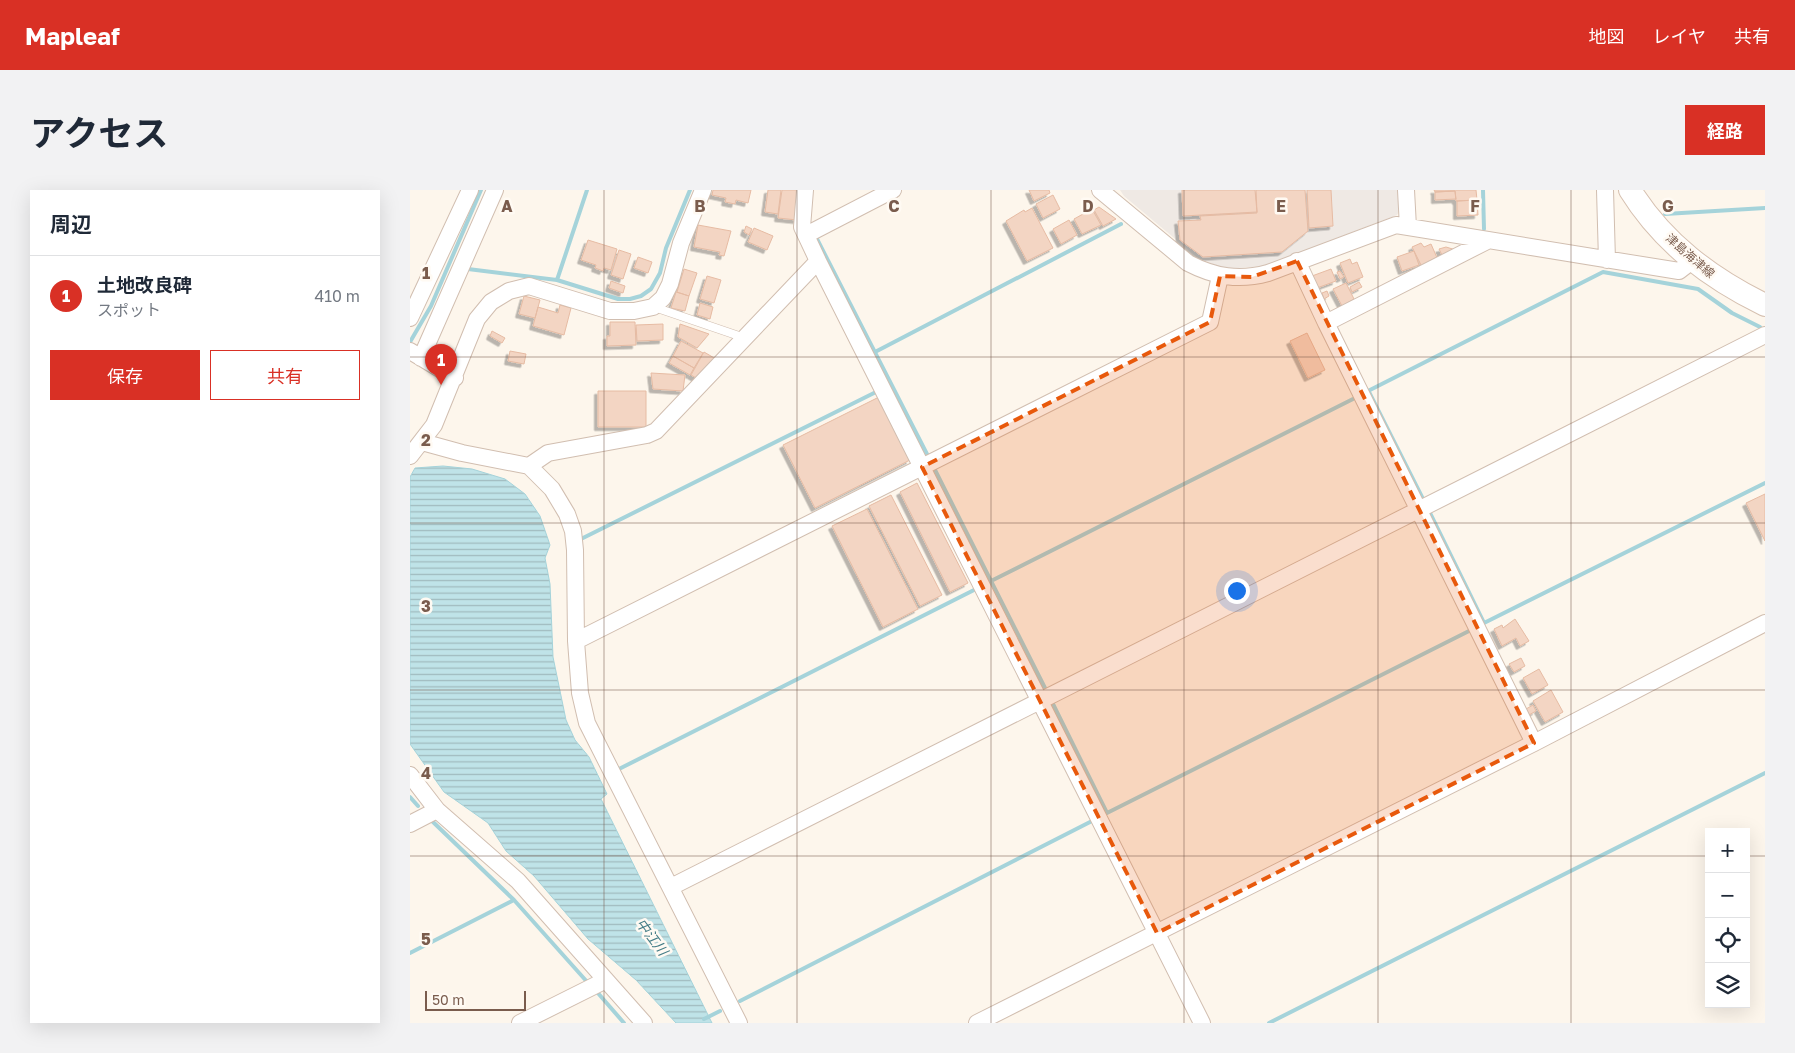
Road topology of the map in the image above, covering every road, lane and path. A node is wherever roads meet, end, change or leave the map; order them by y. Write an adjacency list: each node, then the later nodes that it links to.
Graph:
1 (470, 190): 21 (street)
2 (495, 190): 25 (street)
3 (703, 190): 20 (street)
4 (805, 190): 12 (street)
5 (894, 190): 12 (street)
6 (1100, 190): 10 (street)
7 (1406, 190): 11 (street)
8 (1605, 190): 14 (street)
9 (1630, 190): 17 (main road, 津島海津線)
10 (1113, 196): 18 (street)
11 (1408, 227): 13 (street); 16 (street)
12 (806, 235): 15 (street)
13 (1487, 241): 14 (street); 22 (street)
14 (1607, 260): 17 (street)
15 (818, 261): 24 (street); 30 (street)
16 (1297, 261): 18 (street); 22 (street)
17 (1692, 261): 19 (main road, 津島海津線)
18 (1220, 276): 30 (street)
19 (1762, 300)
20 (653, 306): 24 (lane); 26 (street)
21 (410, 318)
22 (1326, 323): 31 (street)
23 (1765, 335): 31 (street)
24 (745, 338): 29 (street)
25 (416, 354): 26 (street)
26 (455, 378): 27 (street)
27 (422, 442): 28 (street); 29 (street)
28 (410, 456)
29 (529, 466): 33 (street)
30 (922, 467): 33 (street); 34 (street)
31 (1418, 511): 34 (street); 35 (street)
32 (1765, 623): 35 (street)
33 (576, 641): 39 (street)
34 (1039, 702): 39 (street); 40 (street)
35 (1534, 743): 40 (street)
36 (410, 775): 37 (street)
37 (437, 810): 38 (street); 41 (street)
38 (410, 824)
39 (671, 887): 44 (street)
40 (1157, 933): 45 (street); 46 (street)
41 (606, 980): 42 (street); 43 (street)
42 (520, 1023)
43 (644, 1023)
44 (739, 1023)
45 (977, 1023)
46 (1202, 1023)

